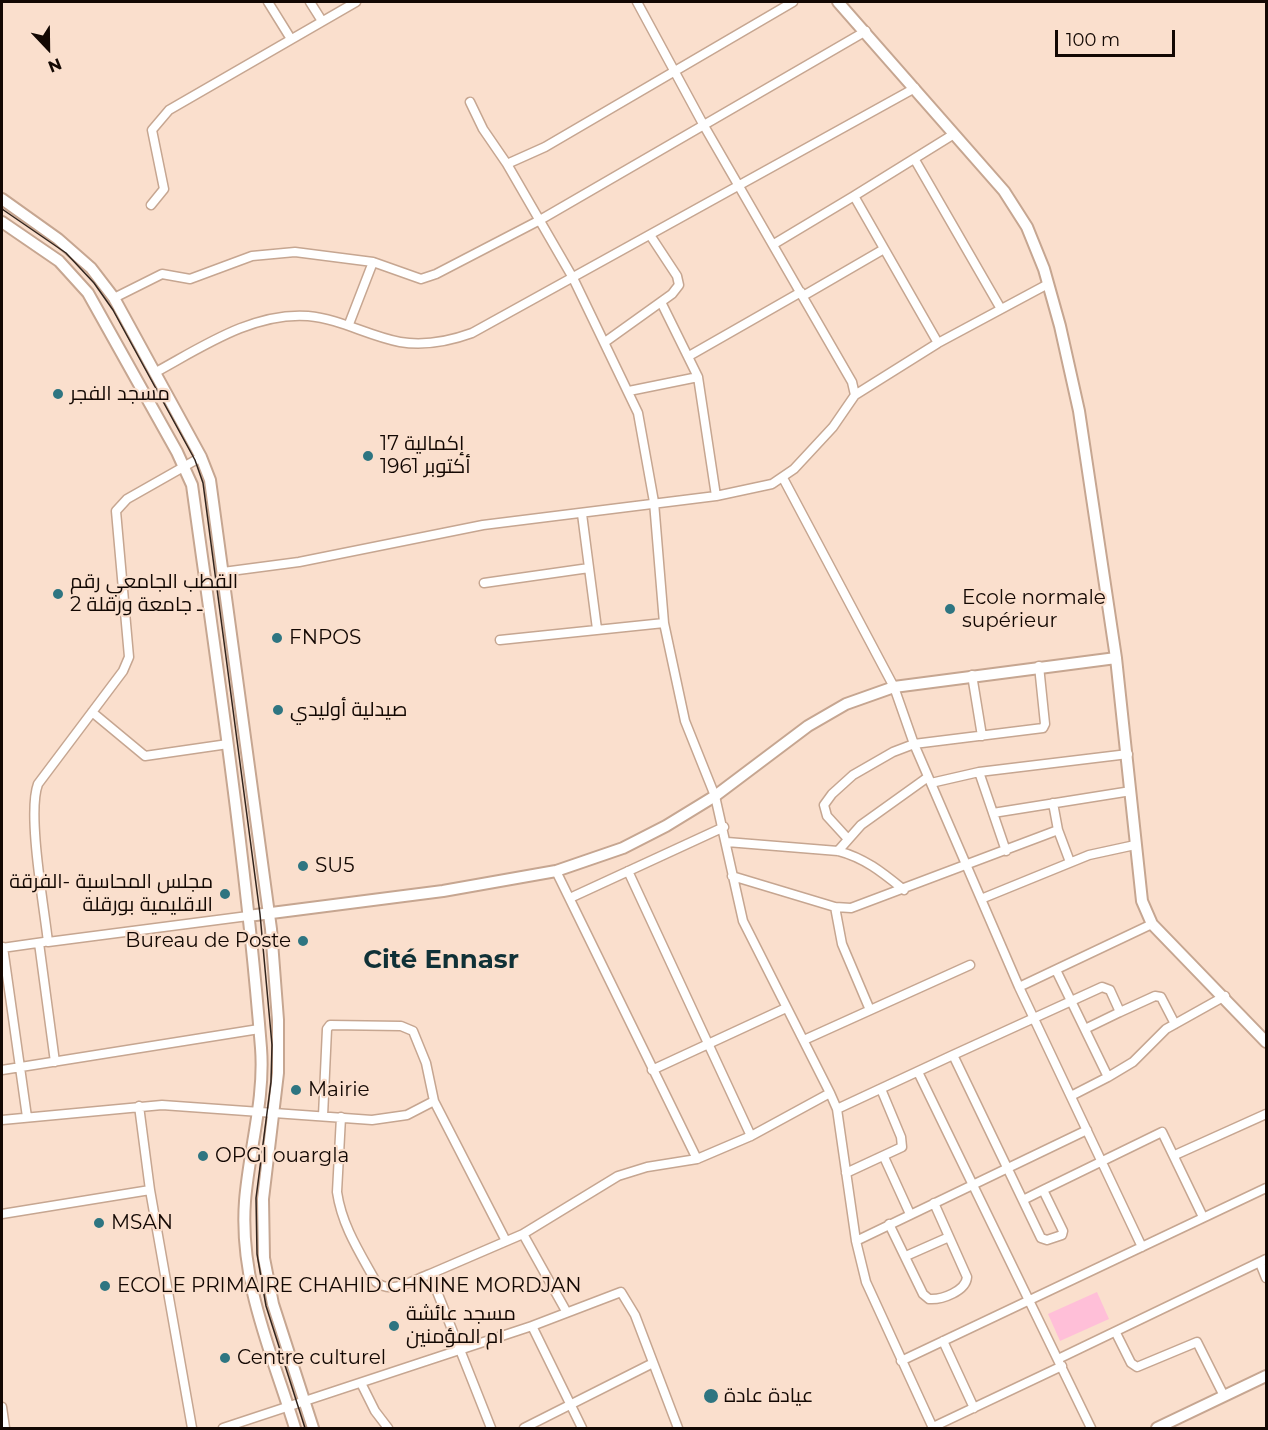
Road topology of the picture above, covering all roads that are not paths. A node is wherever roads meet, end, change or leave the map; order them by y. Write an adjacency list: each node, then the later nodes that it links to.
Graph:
1 (268, 2): 9 (street)
2 (310, 2): 7 (street)
3 (356, 2): 7 (street)
4 (637, 2): 10 (street)
5 (794, 2): 10 (street)
6 (838, 2): 8 (street)
7 (322, 21): 9 (street)
8 (866, 31): 11 (street); 13 (street)
9 (291, 39): 20 (street)
10 (675, 72): 13 (street); 16 (street)
11 (915, 88): 14 (street); 17 (street)
12 (470, 102): 16 (street)
13 (703, 124): 17 (street); 21 (street)
14 (954, 134): 15 (street); 28 (street)
15 (915, 160): 18 (street); 32 (street)
16 (507, 164): 21 (street)
17 (740, 184): 23 (street); 24 (street)
18 (854, 196): 24 (street); 25 (street)
19 (2, 199): 30 (street)
20 (151, 205)
21 (540, 220): 26 (street); 27 (street)
22 (2, 222): 42 (street)
23 (650, 235): 27 (street); 31 (street)
24 (774, 244): 29 (street)
25 (884, 249): 29 (street); 35 (street)
26 (373, 262): 30 (street); 33 (street)
27 (573, 278): 33 (street); 34 (street)
28 (1048, 284): 32 (street); 53 (street)
29 (802, 294): 36 (street); 40 (street)
30 (114, 298): 37 (street)
31 (661, 302): 34 (street); 36 (street)
32 (1001, 309): 35 (street)
33 (349, 324): 37 (street)
34 (605, 342): 39 (street)
35 (938, 343): 40 (street)
36 (689, 356): 38 (street)
37 (156, 372): 41 (street)
38 (698, 377): 39 (street); 44 (street)
39 (629, 391): 45 (street)
40 (855, 395): 43 (street)
41 (201, 457): 42 (street); 48 (street)
42 (184, 466): 57 (street); 59 (street)
43 (783, 478): 44 (street); 56 (street)
44 (716, 496): 45 (street)
45 (654, 502): 46 (street); 50 (street)
46 (582, 514): 47 (street); 48 (street)
47 (589, 568): 49 (street); 51 (street)
48 (223, 572): 84 (street)
49 (484, 583)
50 (664, 622): 51 (street); 65 (street)
51 (597, 629): 52 (street)
52 (500, 640)
53 (1116, 658): 54 (street); 61 (street)
54 (1039, 666): 55 (street); 58 (street)
55 (972, 675): 56 (street); 58 (street)
56 (894, 687): 60 (street); 65 (street)
57 (92, 712): 59 (street); 87 (street)
58 (982, 736): 60 (street)
59 (228, 744): 85 (street)
60 (914, 744): 63 (street); 70 (street)
61 (1128, 754): 62 (street); 64 (street)
62 (979, 772): 63 (street); 67 (street)
63 (930, 780): 70 (street); 76 (street)
64 (1131, 791): 66 (street); 72 (street)
65 (715, 796): 68 (street); 77 (street)
66 (1053, 802): 67 (street); 69 (street)
67 (993, 813): 73 (street)
68 (724, 827): 71 (street); 78 (street)
69 (1058, 830): 73 (street); 75 (street)
70 (848, 839): 74 (street)
71 (728, 842): 74 (street); 79 (street)
72 (1136, 845): 75 (street); 86 (street)
73 (1006, 850): 76 (street)
74 (838, 851): 80 (street)
75 (1070, 861): 82 (street)
76 (967, 866): 80 (street); 82 (street)
77 (556, 871): 81 (street); 84 (street)
78 (628, 871): 81 (street); 103 (street)
79 (732, 876): 83 (street); 94 (street)
80 (904, 890): 83 (street)
81 (570, 898): 108 (street)
82 (981, 899): 91 (street)
83 (835, 907): 95 (street)
84 (269, 913): 85 (street); 118 (street)
85 (248, 916): 87 (street); 99 (street)
86 (1152, 924): 90 (street); 92 (street)
87 (43, 942): 88 (street); 105 (street)
88 (2, 948): 106 (street)
89 (970, 965): 95 (street)
90 (1056, 970): 91 (street); 93 (street)
91 (1019, 987): 97 (street)
92 (1225, 996): 98 (street); 102 (street)
93 (1071, 1000): 96 (street); 97 (street); 100 (street)
94 (786, 1008): 101 (street); 103 (street)
95 (870, 1010): 101 (street)
96 (1120, 1012): 98 (street); 100 (street)
97 (1033, 1017): 104 (street); 113 (street)
98 (1175, 1024): 110 (street)
99 (259, 1029): 105 (street); 117 (street)
100 (1085, 1029): 110 (street)
101 (804, 1040): 112 (street)
102 (1266, 1042)
103 (709, 1044): 108 (street); 125 (street)
104 (953, 1055): 109 (street); 130 (street)
105 (55, 1062): 106 (street)
106 (22, 1067): 107 (street); 121 (street)
107 (2, 1070)
108 (652, 1070): 128 (street)
109 (918, 1072): 111 (street); 132 (street)
110 (1108, 1077): 113 (street)
111 (881, 1089): 116 (street); 127 (street)
112 (830, 1093): 116 (street); 125 (street)
113 (1071, 1095): 124 (street)
114 (434, 1101): 120 (street); 122 (street); 145 (street)
115 (139, 1106): 117 (street); 121 (street); 134 (street)
116 (837, 1109): 131 (street)
117 (257, 1112): 118 (street); 166 (street)
118 (275, 1112): 120 (street); 163 (street)
119 (1266, 1114): 126 (street)
120 (323, 1116): 122 (street)
121 (27, 1117): 123 (street)
122 (341, 1118): 149 (street)
123 (2, 1120)
124 (1087, 1130): 129 (street); 130 (street)
125 (751, 1136): 128 (street)
126 (1175, 1155): 129 (street); 140 (street)
127 (884, 1157): 131 (street); 139 (street)
128 (697, 1159): 142 (street)
129 (1102, 1160): 135 (street); 146 (street)
130 (1009, 1168): 132 (street); 136 (street)
131 (846, 1173): 144 (street)
132 (973, 1185): 137 (street); 151 (street)
133 (1266, 1188): 140 (street)
134 (150, 1190): 138 (street); 169 (street)
135 (1043, 1190): 136 (street); 136 (street)
136 (1023, 1200)
137 (934, 1203): 139 (street); 143 (street)
138 (2, 1214)
139 (910, 1214): 141 (street)
140 (1203, 1217): 146 (street)
141 (889, 1224): 144 (street); 147 (street)
142 (522, 1234): 145 (street); 152 (street)
143 (949, 1237): 147 (street); 147 (street)
144 (856, 1240): 157 (street)
145 (506, 1241): 149 (street)
146 (1142, 1247): 151 (street)
147 (906, 1256)
148 (1263, 1261): 150 (street); 154 (street)
149 (430, 1274): 156 (street)
150 (1266, 1278)
151 (1030, 1301): 155 (street); 159 (street)
152 (566, 1311): 153 (street); 158 (street)
153 (532, 1326): 156 (street); 164 (street)
154 (1116, 1333): 159 (street); 162 (street)
155 (943, 1341): 157 (street); 167 (street)
156 (458, 1348): 161 (street); 174 (street)
157 (902, 1361): 178 (street)
158 (653, 1363): 164 (street); 177 (street)
159 (1060, 1363): 167 (street); 179 (street)
160 (1266, 1376): 162 (street)
161 (361, 1383): 163 (street); 173 (street)
162 (1224, 1396): 180 (street)
163 (306, 1402): 166 (street); 172 (street)
164 (571, 1403): 175 (street); 176 (street)
165 (2, 1407): 168 (street)
166 (289, 1408): 170 (street); 171 (street)
167 (974, 1408): 178 (street)
168 (5, 1428)
169 (192, 1428)
170 (223, 1428)
171 (295, 1428)
172 (313, 1428)
173 (388, 1428)
174 (491, 1428)
175 (524, 1428)
176 (582, 1428)
177 (678, 1428)
178 (933, 1428)
179 (1091, 1428)
180 (1157, 1428)

